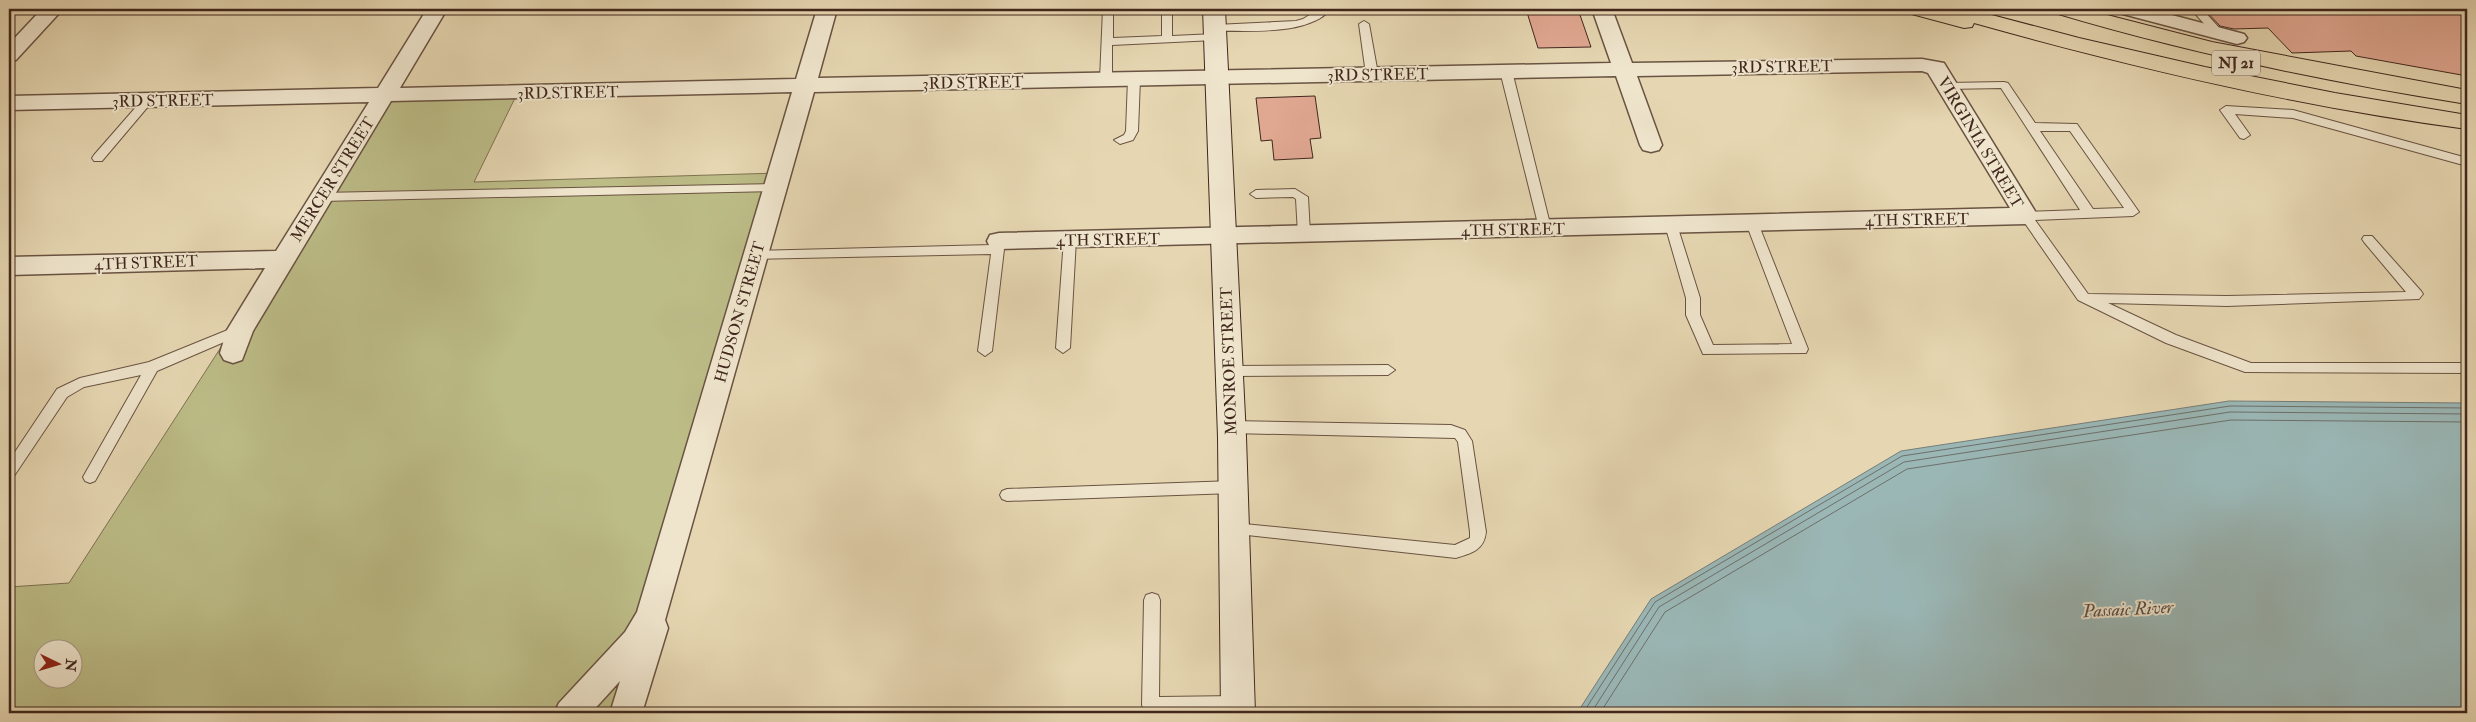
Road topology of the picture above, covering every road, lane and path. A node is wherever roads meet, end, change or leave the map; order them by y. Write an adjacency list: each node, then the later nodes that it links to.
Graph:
1 (53, 9): 19 (street)
2 (437, 9): 29 (street, MERCER STREET)
3 (827, 9): 27 (street, HUDSON STREET)
4 (1108, 9): 18 (lane)
5 (1167, 9): 17 (lane)
6 (1326, 9): 15 (lane)
7 (1602, 9): 20 (street)
8 (1915, 9): 28 (highway)
9 (1946, 9): 28 (highway, NJ 21)
10 (2007, 9): 33 (highway, NJ 21)
11 (2062, 9): 30 (highway)
12 (2126, 9): 16 (street)
13 (2196, 9): 16 (lane)
14 (1364, 24): 22 (lane)
15 (1215, 25): 17 (lane); 23 (main road, MONROE STREET)
16 (2228, 36)
17 (1167, 39): 18 (lane)
18 (1107, 42): 26 (lane)
19 (9, 56)
20 (1624, 69): 21 (street, 3RD STREET); 24 (street, 3RD STREET); 38 (street)
21 (1506, 71): 22 (street, 3RD STREET); 48 (lane)
22 (1372, 74): 23 (street, 3RD STREET)
23 (1216, 76): 25 (street, 3RD STREET); 50 (main road, MONROE STREET)
24 (1941, 77): 35 (lane); 45 (street, VIRGINIA STREET)
25 (1134, 78): 26 (street, 3RD STREET); 37 (lane)
26 (1106, 79): 27 (street, 3RD STREET)
27 (804, 86): 29 (street, 3RD STREET); 41 (street, HUDSON STREET)
28 (2283, 90): 34 (highway, NJ 21)
29 (382, 97): 31 (street, 3RD STREET); 43 (street, MERCER STREET)
30 (2467, 97)
31 (148, 101): 32 (street, 3RD STREET); 39 (lane)
32 (9, 103)
33 (2467, 103)
34 (2467, 122)
35 (2032, 127): 44 (lane); 44 (lane)
36 (2244, 135): 40 (lane)
37 (1120, 140)
38 (1651, 145)
39 (98, 158)
40 (2467, 162)
41 (775, 188): 43 (lane); 54 (street, HUDSON STREET)
42 (1256, 194): 49 (lane)
43 (321, 197): 55 (street, MERCER STREET)
44 (2090, 215): 45 (lane)
45 (2026, 216): 46 (street, 4TH STREET); 57 (lane)
46 (1752, 223): 47 (street, 4TH STREET); 47 (lane)
47 (1671, 225): 48 (street, 4TH STREET)
48 (1545, 228): 49 (street, 4TH STREET)
49 (1304, 234): 50 (street, 4TH STREET)
50 (1223, 236): 51 (street, 4TH STREET); 65 (main road, MONROE STREET)
51 (1070, 239): 53 (street, 4TH STREET); 59 (lane)
52 (2368, 239): 57 (lane)
53 (998, 245): 54 (lane); 60 (lane)
54 (756, 255): 73 (street, HUDSON STREET)
55 (283, 259): 56 (street, 4TH STREET); 58 (street, MERCER STREET)
56 (9, 266)
57 (2083, 297): 63 (lane)
58 (240, 330): 61 (street, MERCER STREET); 62 (lane)
59 (1062, 348)
60 (985, 351)
61 (233, 353)
62 (152, 366): 67 (lane); 68 (lane)
63 (2467, 368)
64 (1388, 370): 65 (lane)
65 (1229, 371): 66 (main road, MONROE STREET)
66 (1231, 428): 69 (main road, MONROE STREET); 71 (lane)
67 (9, 472)
68 (90, 477)
69 (1233, 487): 70 (lane); 71 (main road, MONROE STREET)
70 (1007, 496)
71 (1234, 529): 74 (main road, MONROE STREET)
72 (1152, 600): 75 (lane)
73 (651, 616): 76 (street); 77 (street)
74 (1238, 708): 75 (lane)
75 (1150, 709)
76 (570, 713)
77 (626, 713)

